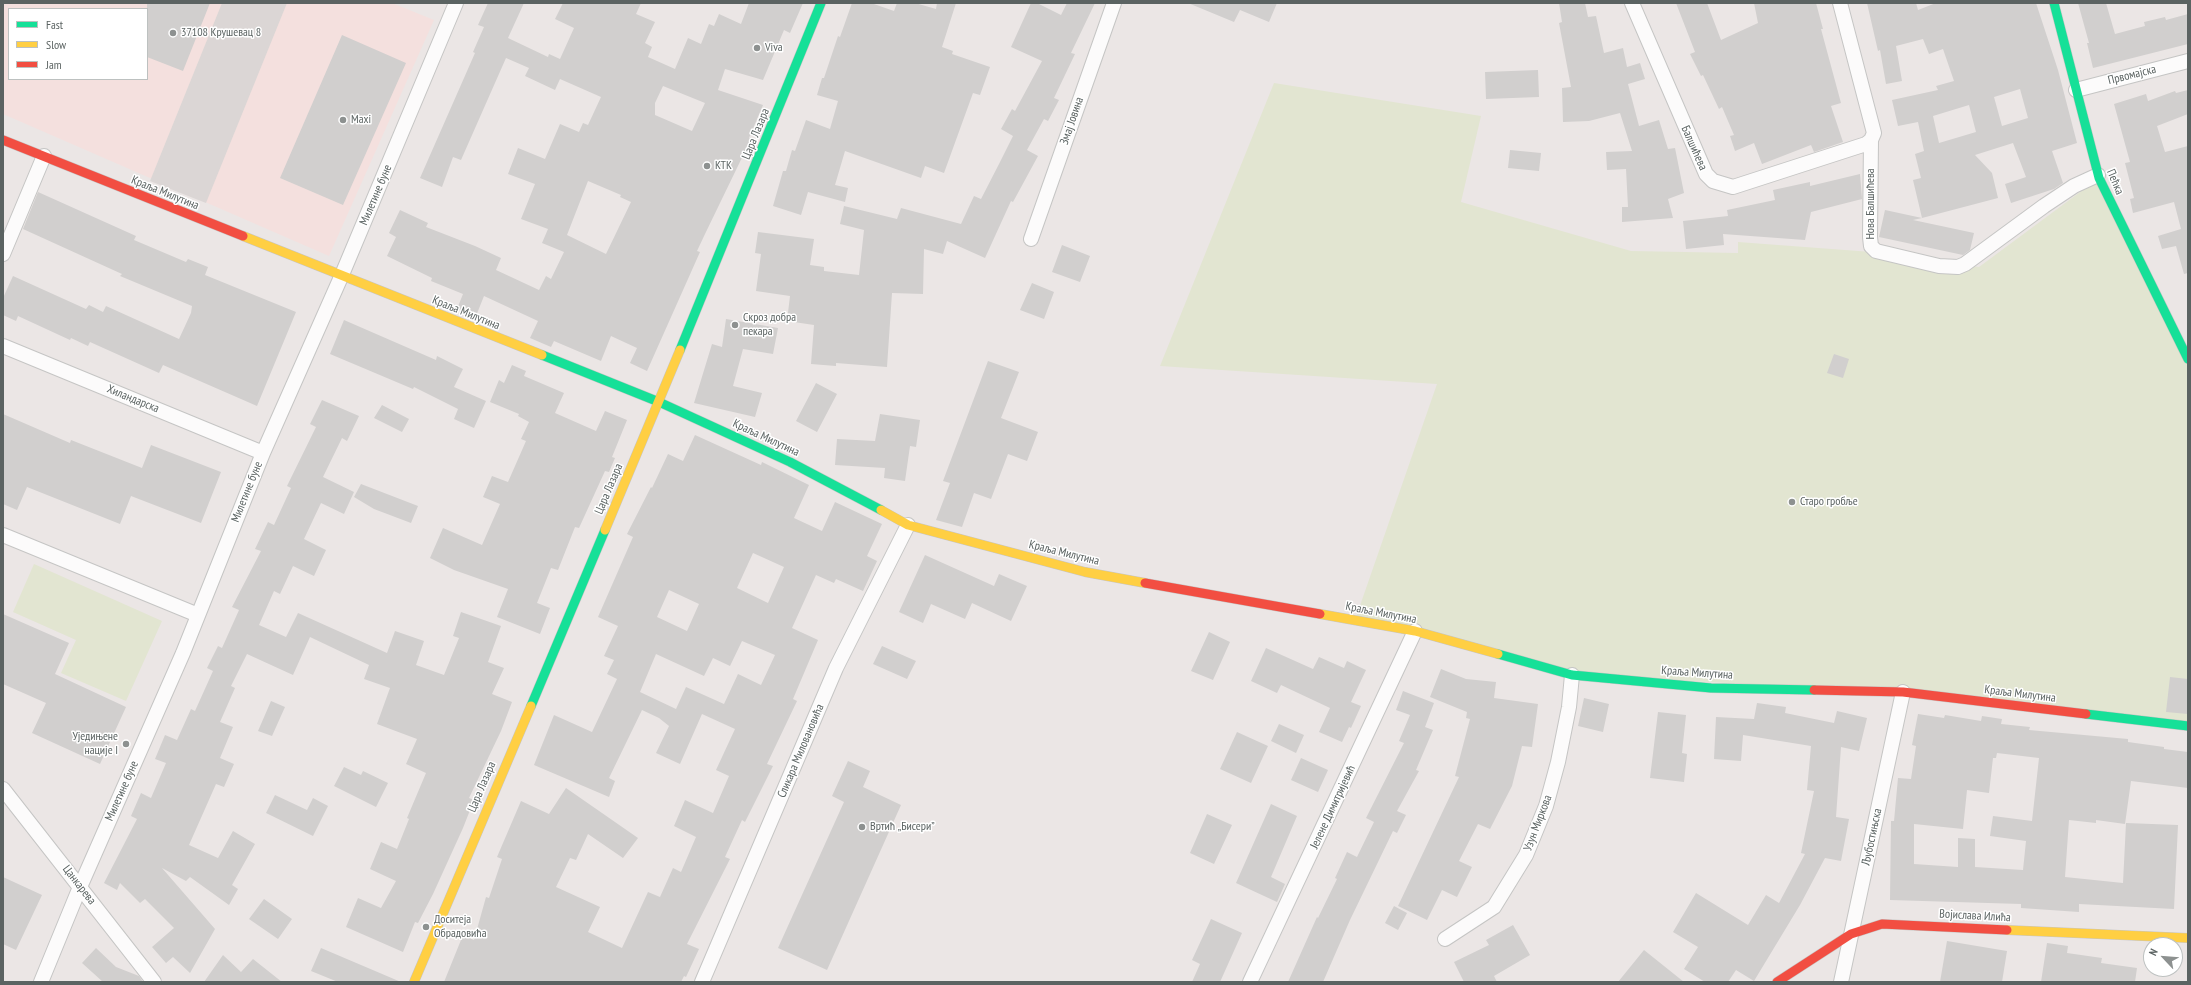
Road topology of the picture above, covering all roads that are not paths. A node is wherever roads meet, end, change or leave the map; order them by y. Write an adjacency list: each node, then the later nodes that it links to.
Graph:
1 (456, 3): 15 (street, Милетине буне)
2 (821, 3): 18 (street, Цара Лазара)
3 (1114, 3): 13 (street, Змај Јовина)
4 (1632, 3): 10 (street, Балшићева)
5 (1840, 3): 10 (street, Нова Балшићева)
6 (2054, 3): 8 (street, Пећка)
7 (2188, 61): 8 (street, Првомајска)
8 (2076, 90): 12 (street, Пећка)
9 (3, 140): 11 (street, Краља Милутина)
10 (1871, 140): 12 (street, Нова Балшићева)
11 (44, 156): 14 (street); 15 (street, Краља Милутина)
12 (2098, 175): 17 (street, Пећка)
13 (1031, 239)
14 (3, 254)
15 (341, 277): 18 (street, Краља Милутина); 19 (street, Милетине буне)
16 (3, 346): 19 (street, Хиландарска)
17 (2188, 358)
18 (659, 402): 20 (street, Краља Милутина); 34 (street, Цара Лазара)
19 (263, 453): 22 (street, Милетине буне)
20 (908, 525): 23 (street, Краља Милутина); 35 (street, Сликара Миловановића)
21 (3, 535): 22 (street)
22 (198, 614): 28 (street, Милетине буне)
23 (1415, 631): 24 (street, Краља Милутина); 36 (street, Јелене Димитријевић)
24 (1572, 675): 25 (street, Краља Милутина); 30 (street, Узун Миркова)
25 (1903, 692): 26 (street, Краља Милутина); 29 (street, Љубостињска)
26 (2188, 726)
27 (3, 789): 28 (street, Цанкарева)
28 (80, 886): 32 (street, Милетине буне); 33 (street, Цанкарева)
29 (1851, 934): 31 (street, Војислава Илића); 37 (street, Војислава Илића); 38 (street, Љубостињска)
30 (1445, 938)
31 (2188, 938)
32 (41, 982)
33 (154, 982)
34 (414, 982)
35 (702, 982)
36 (1250, 982)
37 (1778, 982)
38 (1841, 982)

